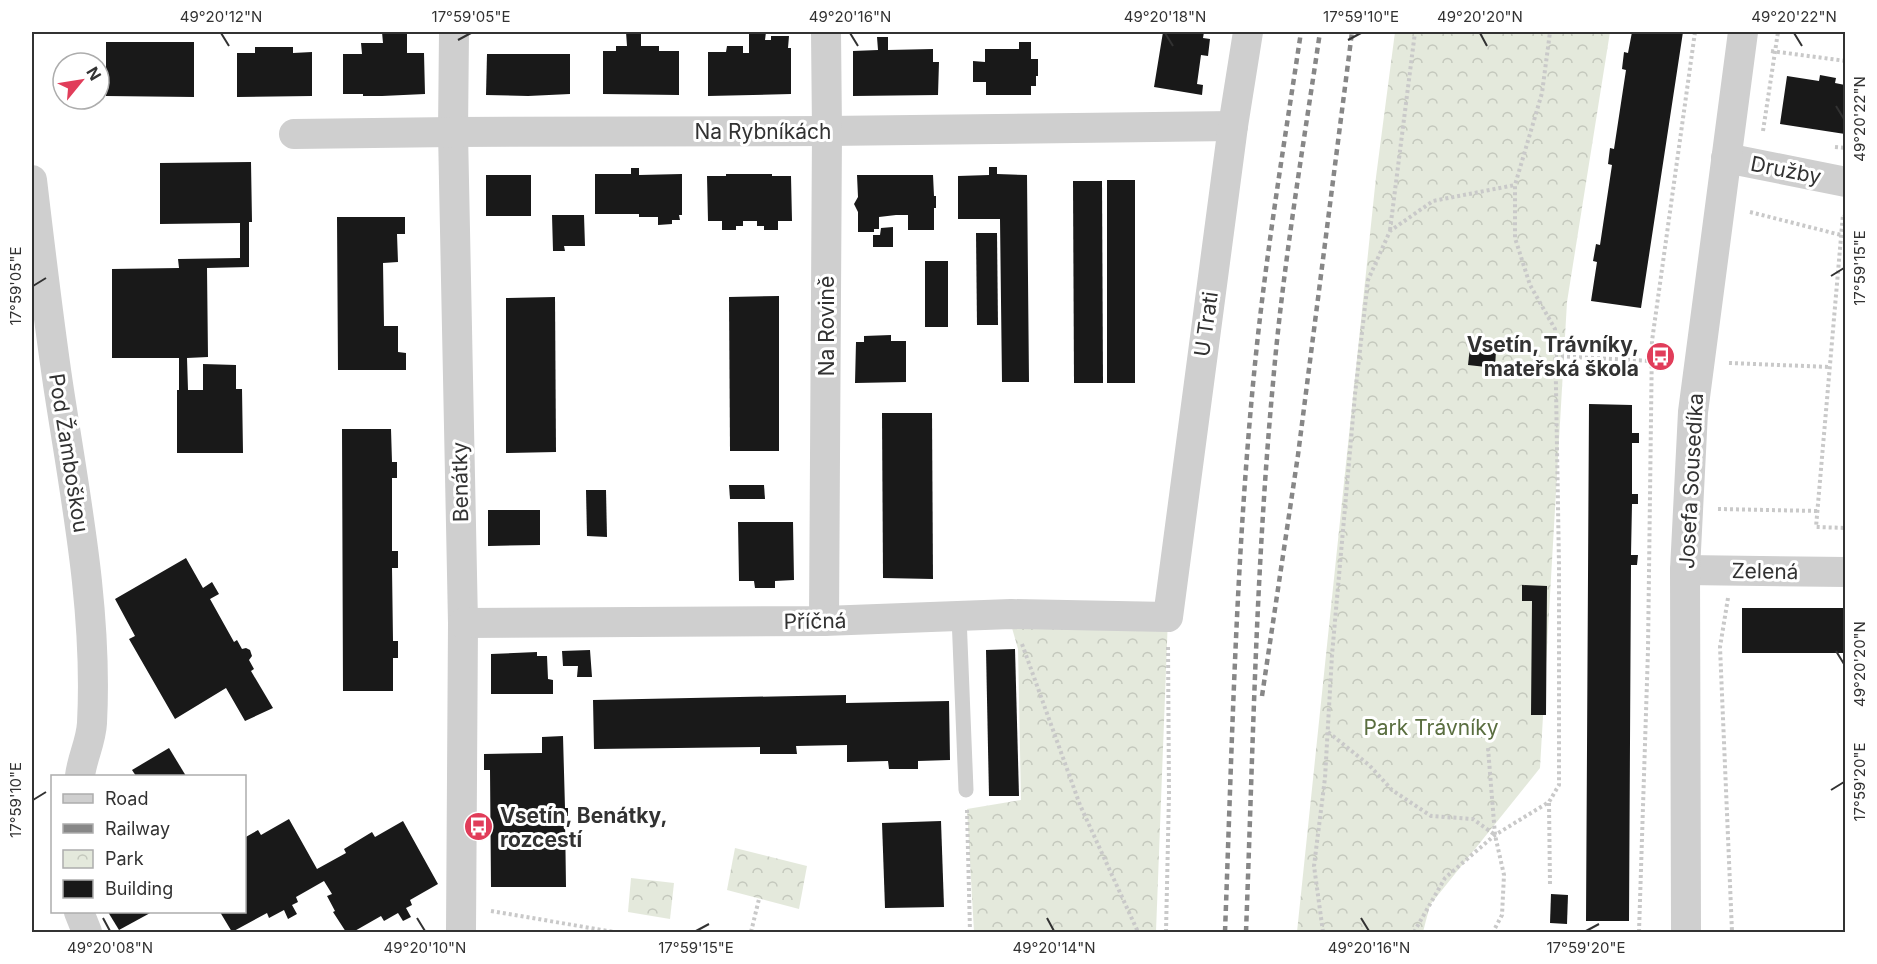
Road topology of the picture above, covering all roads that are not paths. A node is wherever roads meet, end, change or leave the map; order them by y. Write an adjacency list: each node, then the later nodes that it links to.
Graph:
1 (454, 32): 7 (street, Benátky)
2 (826, 32): 6 (street, Na Rovině)
3 (1248, 32): 5 (street, U Trati)
4 (1743, 32): 9 (street, Josefa Sousedíka)
5 (1233, 126): 6 (street, Na Rybníkách); 15 (street, U Trati)
6 (827, 131): 7 (street, Na Rybníkách); 16 (street, Na Rovině)
7 (453, 132): 8 (street, Na Rybníkách); 17 (street, Benátky)
8 (294, 134)
9 (1726, 158): 11 (street, Družby); 12 (street, Josefa Sousedíka)
10 (32, 180): 18 (street, Pod Žamboškou)
11 (1845, 182)
12 (1685, 570): 13 (street, Zelená); 23 (street, Josefa Sousedíka)
13 (1845, 572)
14 (960, 616): 15 (street, Příčná); 16 (street, Příčná); 19 (lane)
15 (1167, 617)
16 (824, 621): 17 (street, Příčná)
17 (463, 624): 21 (street, Benátky)
18 (80, 775)
19 (966, 790)
20 (79, 913): 22 (street)
21 (460, 919)
22 (87, 933)
23 (1686, 933)

